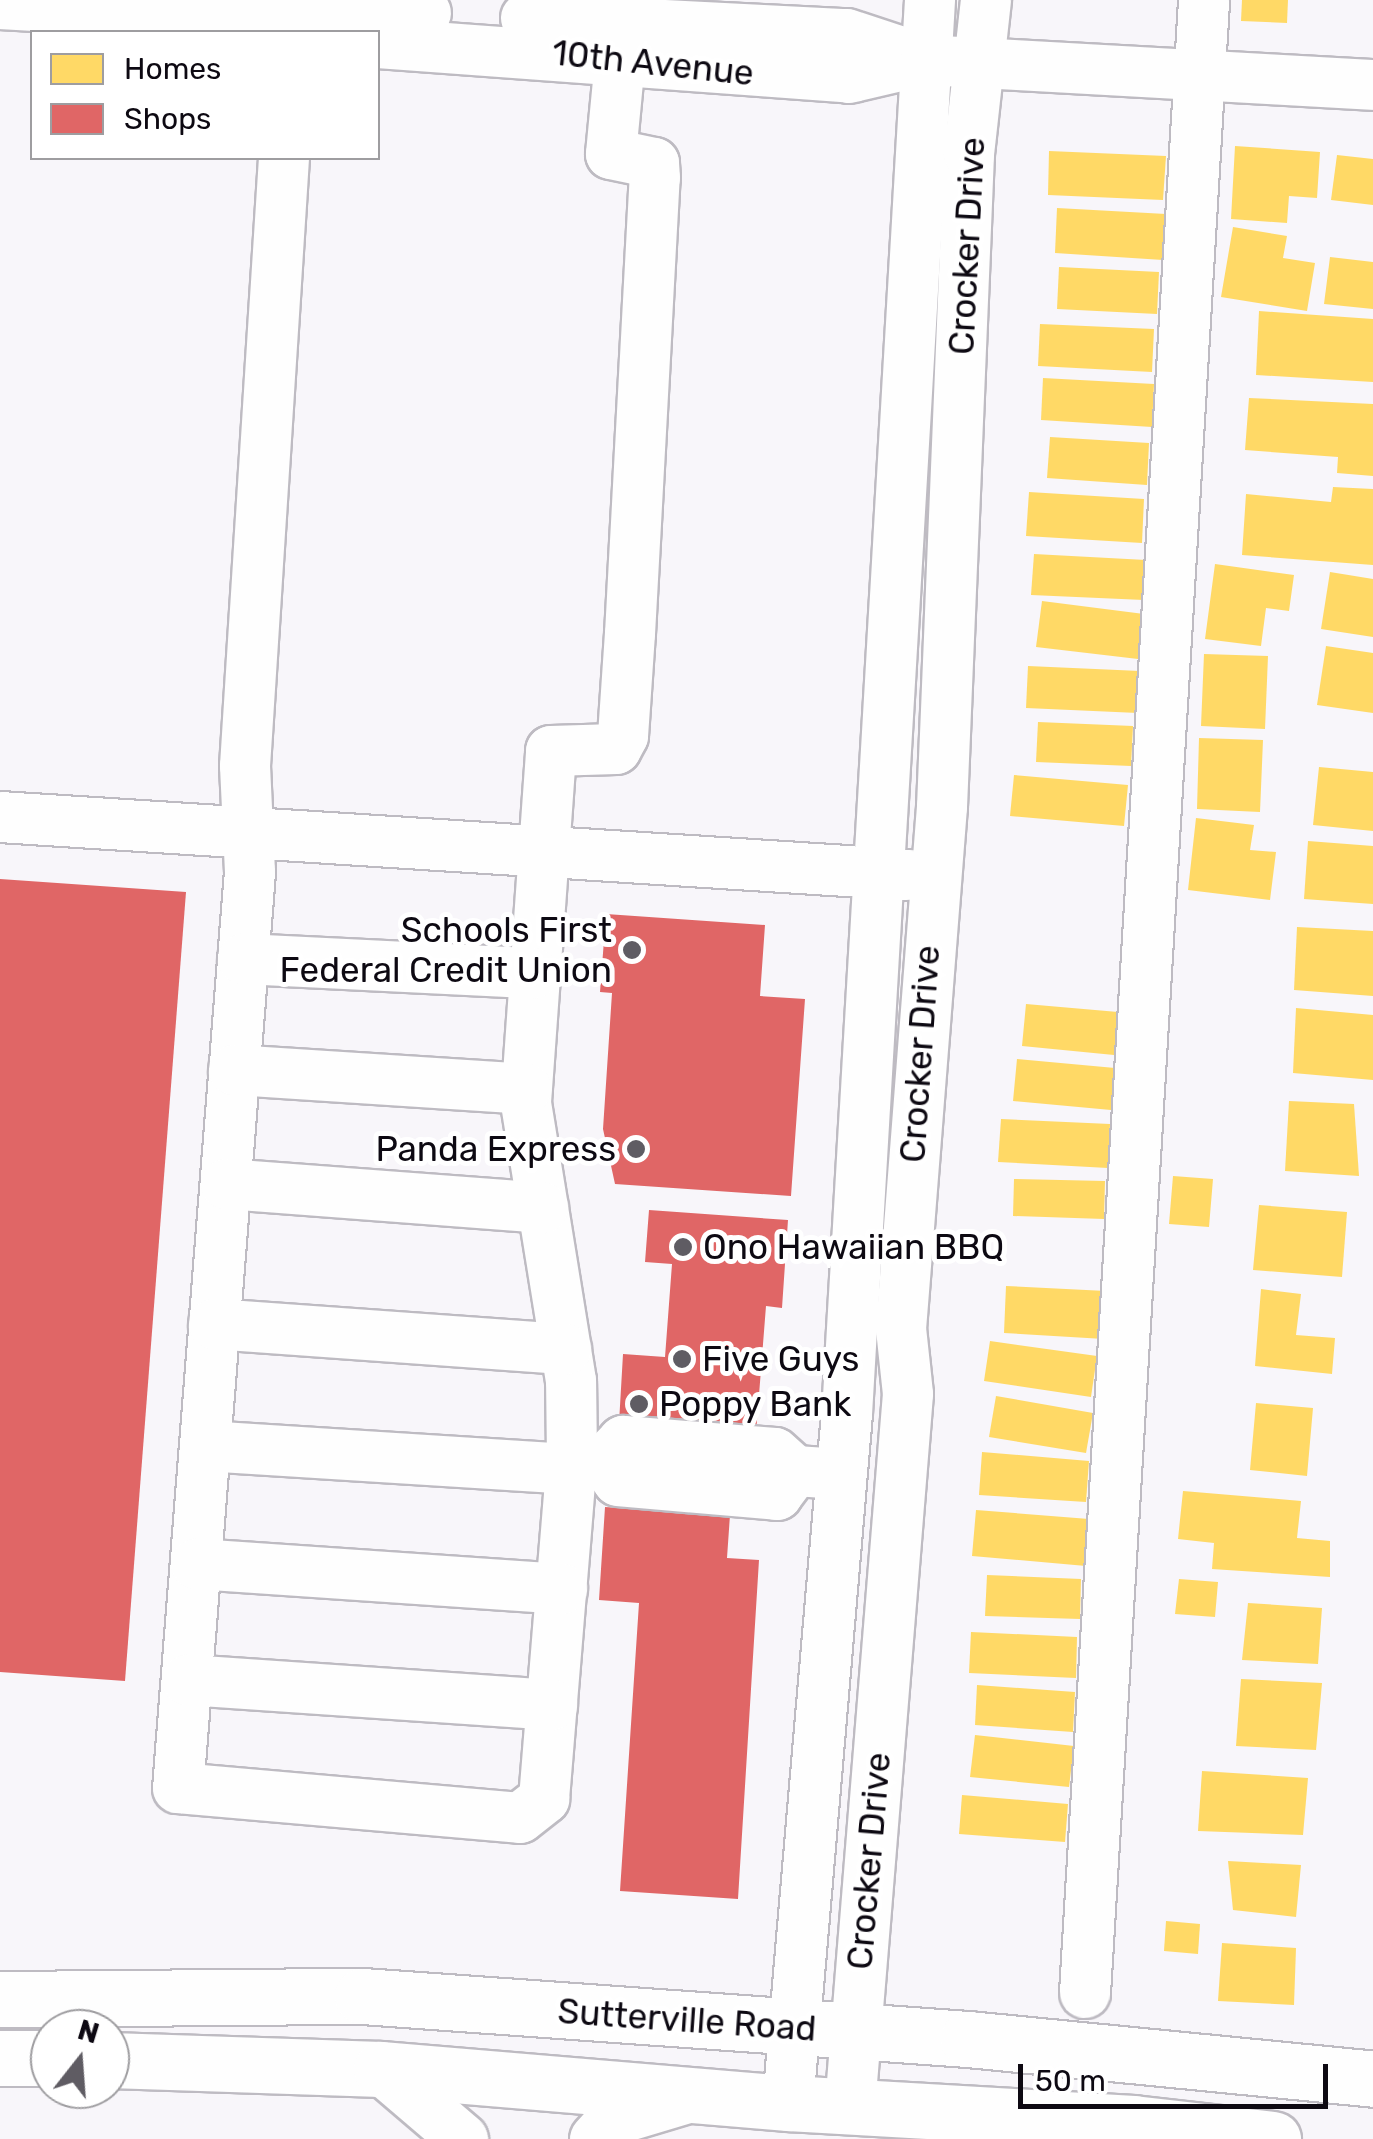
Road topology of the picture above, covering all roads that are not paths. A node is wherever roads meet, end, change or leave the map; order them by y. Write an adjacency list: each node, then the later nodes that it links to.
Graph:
1 (930, 0): 7 (street, Crocker Drive)
2 (986, 0): 9 (street, Crocker Drive)
3 (1204, 0): 10 (street)
4 (0, 4): 5 (street, 10th Avenue)
5 (304, 22): 7 (street, 10th Avenue)
6 (380, 42): 8 (street, 10th Avenue)
7 (926, 60): 8 (street, 10th Avenue); 9 (street, 10th Avenue); 16 (street, Crocker Drive)
8 (620, 61): 15 (street)
9 (979, 62): 10 (street, 10th Avenue); 17 (street, Crocker Drive)
10 (1200, 74): 11 (street, 10th Avenue); 33 (street)
11 (1373, 86)
12 (284, 160): 14 (street)
13 (0, 816): 14 (street)
14 (246, 832): 15 (street); 18 (street)
15 (544, 850): 16 (street); 19 (street)
16 (877, 873): 17 (street); 28 (street, Crocker Drive)
17 (933, 876): 36 (street, Crocker Drive)
18 (243, 959): 19 (street); 20 (street)
19 (534, 973): 21 (street)
20 (234, 1070): 21 (street); 22 (street)
21 (526, 1089): 23 (street)
22 (226, 1184): 23 (street); 24 (street)
23 (543, 1208): 25 (street)
24 (214, 1324): 25 (street); 26 (street)
25 (566, 1349): 27 (street)
26 (205, 1446): 27 (street); 29 (street)
27 (583, 1462): 28 (street); 30 (street)
28 (818, 1473): 35 (street, Crocker Drive)
29 (196, 1564): 30 (street); 31 (street)
30 (562, 1589): 32 (street)
31 (186, 1680): 32 (street); 32 (street)
32 (552, 1705)
33 (1086, 1993)
34 (0, 1998): 35 (main road, Sutterville Road)
35 (792, 2028): 36 (main road, Sutterville Road); 44 (street, Crocker Drive)
36 (855, 2030): 41 (main road, Sutterville Road); 45 (street, Crocker Drive)
37 (0, 2058): 38 (main road)
38 (30, 2058)
39 (130, 2061): 40 (main road, Sutterville Road)
40 (382, 2069): 42 (main road, Sutterville Road); 48 (street)
41 (1373, 2079)
42 (700, 2095): 44 (main road, Sutterville Road); 49 (street)
43 (1373, 2098): 46 (main road)
44 (788, 2104): 45 (main road, Sutterville Road)
45 (871, 2118): 46 (main road, Sutterville Road)
46 (1133, 2122): 47 (main road, Sutterville Road)
47 (1238, 2138)
48 (463, 2139)
49 (595, 2139)

